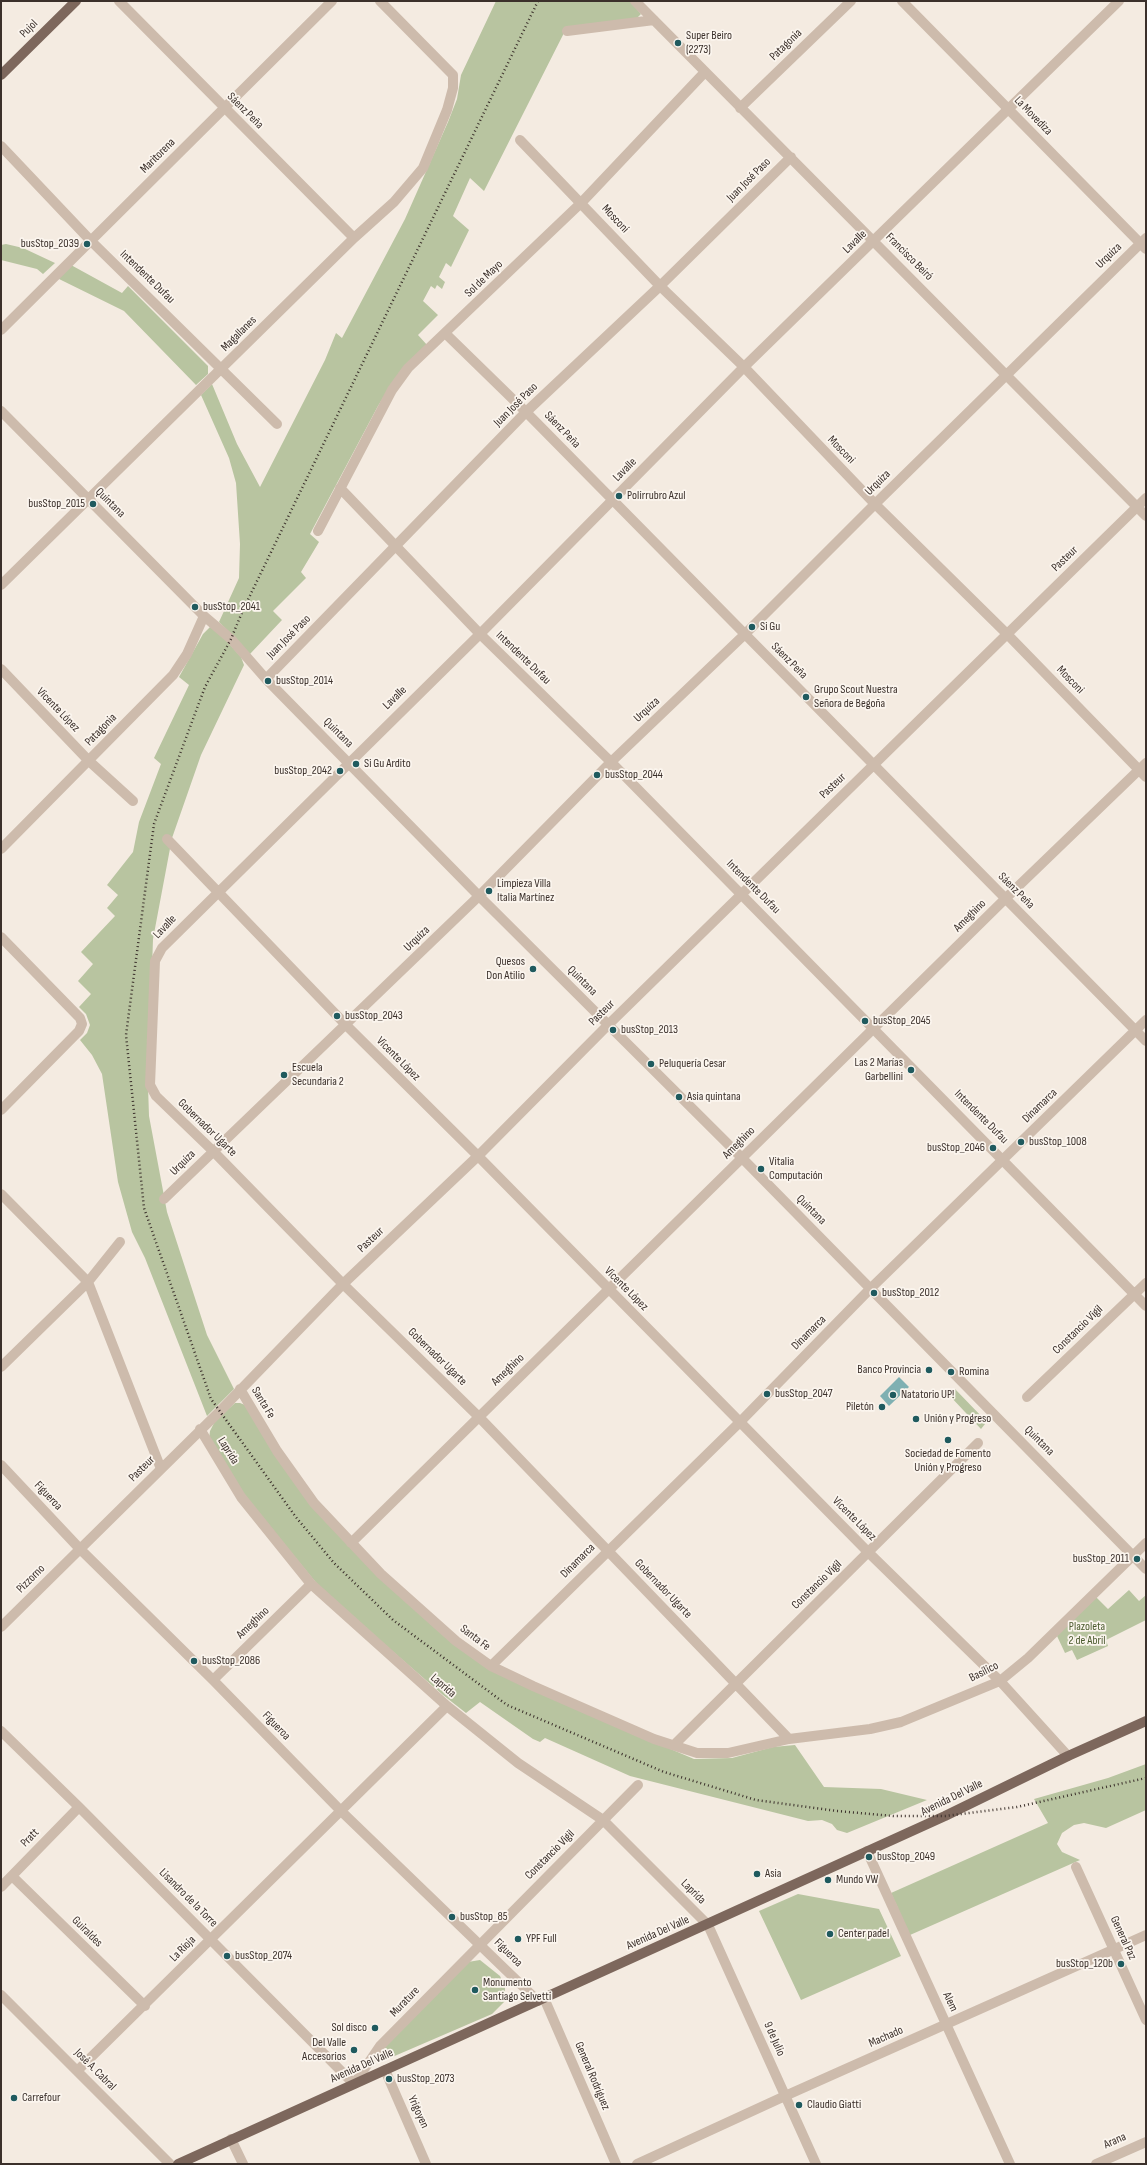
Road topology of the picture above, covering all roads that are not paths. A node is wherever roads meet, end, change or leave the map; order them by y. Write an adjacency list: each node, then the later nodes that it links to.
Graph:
1 (76, 1): 12 (main road, Pujol)
2 (119, 1): 13 (street, Sáenz Peña)
3 (332, 1): 13 (street, Maritorena)
4 (380, 1): 20 (street, Magallanes)
5 (635, 1): 9 (street, Francisco Beiró)
6 (851, 1): 14 (street, Patagonia)
7 (902, 1): 15 (street, La Movediza)
8 (1119, 1): 15 (street, Lavalle)
9 (654, 20): 10 (street); 11 (street, Francisco Beiró)
10 (567, 31)
11 (705, 72): 14 (street, Francisco Beiró); 19 (street, Sol de Mayo)
12 (1, 75)
13 (224, 108): 20 (street, Sáenz Peña); 21 (street, Maritorena)
14 (740, 108): 18 (street, Francisco Beiró)
15 (1008, 109): 22 (street, Lavalle); 23 (street, La Movediza)
16 (520, 140): 19 (street, Mosconi)
17 (1, 146): 21 (street, Intendente Dufau)
18 (791, 157): 22 (street, Francisco Beiró); 24 (street, Juan José Paso)
19 (582, 202): 24 (street, Mosconi); 26 (street, Sol de Mayo)
20 (354, 238): 28 (street, Magallanes)
21 (91, 241): 25 (street, Maritorena); 28 (street, Intendente Dufau)
22 (875, 241): 27 (street, Lavalle); 29 (street, Francisco Beiró)
23 (1144, 244): 29 (street, Urquiza)
24 (660, 286): 27 (street, Mosconi); 31 (street, Juan José Paso)
25 (1, 330)
26 (446, 334): 31 (street, Sáenz Peña); 33 (street, Sol de Mayo)
27 (744, 367): 36 (street, Lavalle); 37 (street, Mosconi)
28 (222, 368): 32 (street, Intendente Dufau); 35 (street, Magallanes)
29 (1007, 374): 37 (street, Urquiza); 38 (street, Francisco Beiró)
30 (1, 411): 35 (street, Quintana)
31 (526, 412): 36 (street, Sáenz Peña); 41 (street, Juan José Paso)
32 (277, 424)
33 (340, 488): 40 (street, Sol de Mayo); 41 (street, Intendente Dufau)
34 (1146, 498): 38 (street, Pasteur)
35 (88, 499): 42 (street, Magallanes); 43 (street, Quintana)
36 (612, 500): 44 (street, Lavalle); 46 (street, Sáenz Peña)
37 (875, 504): 45 (street, Mosconi); 46 (street, Urquiza)
38 (1137, 507): 39 (street, Francisco Beiró); 45 (street, Pasteur)
39 (1146, 516)
40 (318, 531)
41 (396, 548): 44 (street, Intendente Dufau); 48 (street, Juan José Paso)
42 (1, 585)
43 (204, 616): 48 (street, Quintana); 49 (street, Patagonia)
44 (480, 634): 50 (street, Lavalle); 51 (street, Intendente Dufau)
45 (1007, 634): 52 (street, Pasteur); 53 (street, Mosconi)
46 (744, 635): 51 (street, Urquiza); 52 (street, Sáenz Peña)
47 (1, 669): 49 (street, Vicente López)
48 (266, 679): 50 (street, Quintana)
49 (90, 761): 54 (street, Vicente López); 56 (street, Patagonia)
50 (349, 762): 57 (street, Lavalle); 59 (street, Quintana)
51 (611, 762): 58 (street, Intendente Dufau); 59 (street, Urquiza)
52 (874, 764): 58 (street, Pasteur); 60 (street, Sáenz Peña)
53 (1144, 770): 60 (street, Ameghino)
54 (133, 801)
55 (167, 839): 57 (street, Vicente López)
56 (1, 849)
57 (218, 892): 62 (street, Lavalle); 65 (street, Vicente López)
58 (742, 894): 64 (street, Pasteur); 66 (street, Intendente Dufau)
59 (479, 896): 64 (street, Quintana); 65 (street, Urquiza)
60 (1005, 899): 66 (street, Ameghino); 67 (street, Sáenz Peña)
61 (1, 937): 69 (street)
62 (154, 961): 70 (street, Gobernador Ugarte)
63 (1146, 1020): 67 (street, Dinamarca)
64 (608, 1025): 71 (street, Pasteur); 72 (street, Quintana)
65 (346, 1026): 70 (street, Urquiza); 71 (street, Vicente López)
66 (874, 1029): 72 (street, Ameghino); 73 (street, Intendente Dufau)
67 (1135, 1030): 68 (street, Sáenz Peña); 73 (street, Dinamarca)
68 (1146, 1041)
69 (1, 1110)
70 (213, 1151): 75 (street, Urquiza); 79 (street, Gobernador Ugarte)
71 (478, 1156): 79 (street, Pasteur); 81 (street, Vicente López)
72 (742, 1158): 80 (street, Quintana); 81 (street, Ameghino)
73 (1004, 1159): 80 (street, Dinamarca); 82 (street, Intendente Dufau)
74 (1, 1194): 77 (street)
75 (164, 1199)
76 (120, 1242): 77 (street)
77 (88, 1282): 84 (street); 92 (street)
78 (1146, 1282): 82 (street, Constancio Vigil)
79 (343, 1284): 85 (street, Pasteur); 87 (street, Gobernador Ugarte)
80 (870, 1289): 88 (street, Dinamarca); 98 (street, Quintana)
81 (609, 1290): 87 (street, Ameghino); 88 (street, Vicente López)
82 (1135, 1294): 83 (street, Intendente Dufau); 86 (street, Constancio Vigil)
83 (1146, 1306)
84 (1, 1367)
85 (240, 1389): 89 (street, Pasteur); 94 (street, Santa Fe)
86 (1027, 1397)
87 (479, 1417): 94 (street, Ameghino); 96 (street, Gobernador Ugarte)
88 (740, 1422): 96 (street, Dinamarca); 97 (street, Vicente López)
89 (200, 1430): 92 (street, Pasteur); 100 (street, Laprida)
90 (978, 1444): 97 (street, Constancio Vigil)
91 (1, 1464): 95 (street, Figueroa)
92 (161, 1469): 95 (street, Pasteur)
93 (1146, 1542): 98 (street, Basílico)
94 (351, 1543): 102 (street, Santa Fe)
95 (80, 1549): 101 (street, Pizzorno); 103 (street, Figueroa)
96 (607, 1550): 102 (street, Dinamarca); 105 (street, Gobernador Ugarte)
97 (869, 1553): 104 (street, Vicente López); 105 (street, Constancio Vigil)
98 (1134, 1555): 99 (street, Quintana); 104 (street, Basílico)
99 (1146, 1569)
100 (311, 1584): 103 (street, Ameghino); 106 (street, Laprida)
101 (1, 1627)
102 (491, 1666): 110 (street, Santa Fe)
103 (213, 1680): 114 (street, Figueroa)
104 (1000, 1681): 109 (street, Basílico); 111 (street, Vicente López)
105 (736, 1682): 109 (street, Gobernador Ugarte); 110 (street, Constancio Vigil)
106 (447, 1706): 114 (street); 115 (street, Laprida)
107 (1146, 1721): 111 (main road, Avenida Del Valle)
108 (1, 1732): 113 (street, Lisandro de la Torre)
109 (789, 1739): 110 (street, Santa Fe)
110 (674, 1746)
111 (1068, 1756): 116 (main road, Avenida Del Valle)
112 (638, 1785): 115 (street, Constancio Vigil)
113 (79, 1807): 118 (street, Pratt); 122 (street, Lisandro de la Torre)
114 (341, 1811): 122 (street, La Rioja); 123 (street, Figueroa)
115 (603, 1820): 120 (street, Laprida); 123 (street, Constancio Vigil)
116 (867, 1851): 120 (main road, Avenida Del Valle); 129 (street, Alem)
117 (1076, 1867): 124 (street, General Paz)
118 (12, 1876): 119 (street, Pratt); 127 (street, Guiraldes)
119 (1, 1887)
120 (708, 1924): 126 (main road, Avenida Del Valle); 133 (street, 9 de Julio)
121 (1146, 1935): 124 (street, Machado)
122 (211, 1940): 127 (street, La Rioja); 132 (street, Lisandro de la Torre)
123 (480, 1944): 126 (street, Figueroa); 132 (street, Murature)
124 (1114, 1949): 128 (street, General Paz); 129 (street, Machado)
125 (1, 1995): 131 (street, José A. Cabral)
126 (541, 2000): 130 (main road, Avenida Del Valle); 141 (street, General Rodríguez)
127 (144, 2006): 131 (street, La Rioja)
128 (1146, 2020)
129 (946, 2025): 133 (street, Machado); 144 (street, Alem)
130 (385, 2070): 132 (main road, Avenida Del Valle); 140 (street, Yrigoyen)
131 (77, 2071): 137 (street, José A. Cabral)
132 (354, 2084): 134 (main road, Avenida Del Valle)
133 (785, 2096): 142 (street, Machado); 143 (street, 9 de Julio)
134 (231, 2139): 138 (main road, Avenida Del Valle); 139 (street)
135 (1146, 2142): 136 (street, Arana)
136 (1111, 2161): 145 (street, Arana)
137 (170, 2164)
138 (178, 2164)
139 (242, 2164)
140 (426, 2164)
141 (616, 2164)
142 (637, 2164)
143 (816, 2164)
144 (1010, 2164)
145 (1096, 2164)

